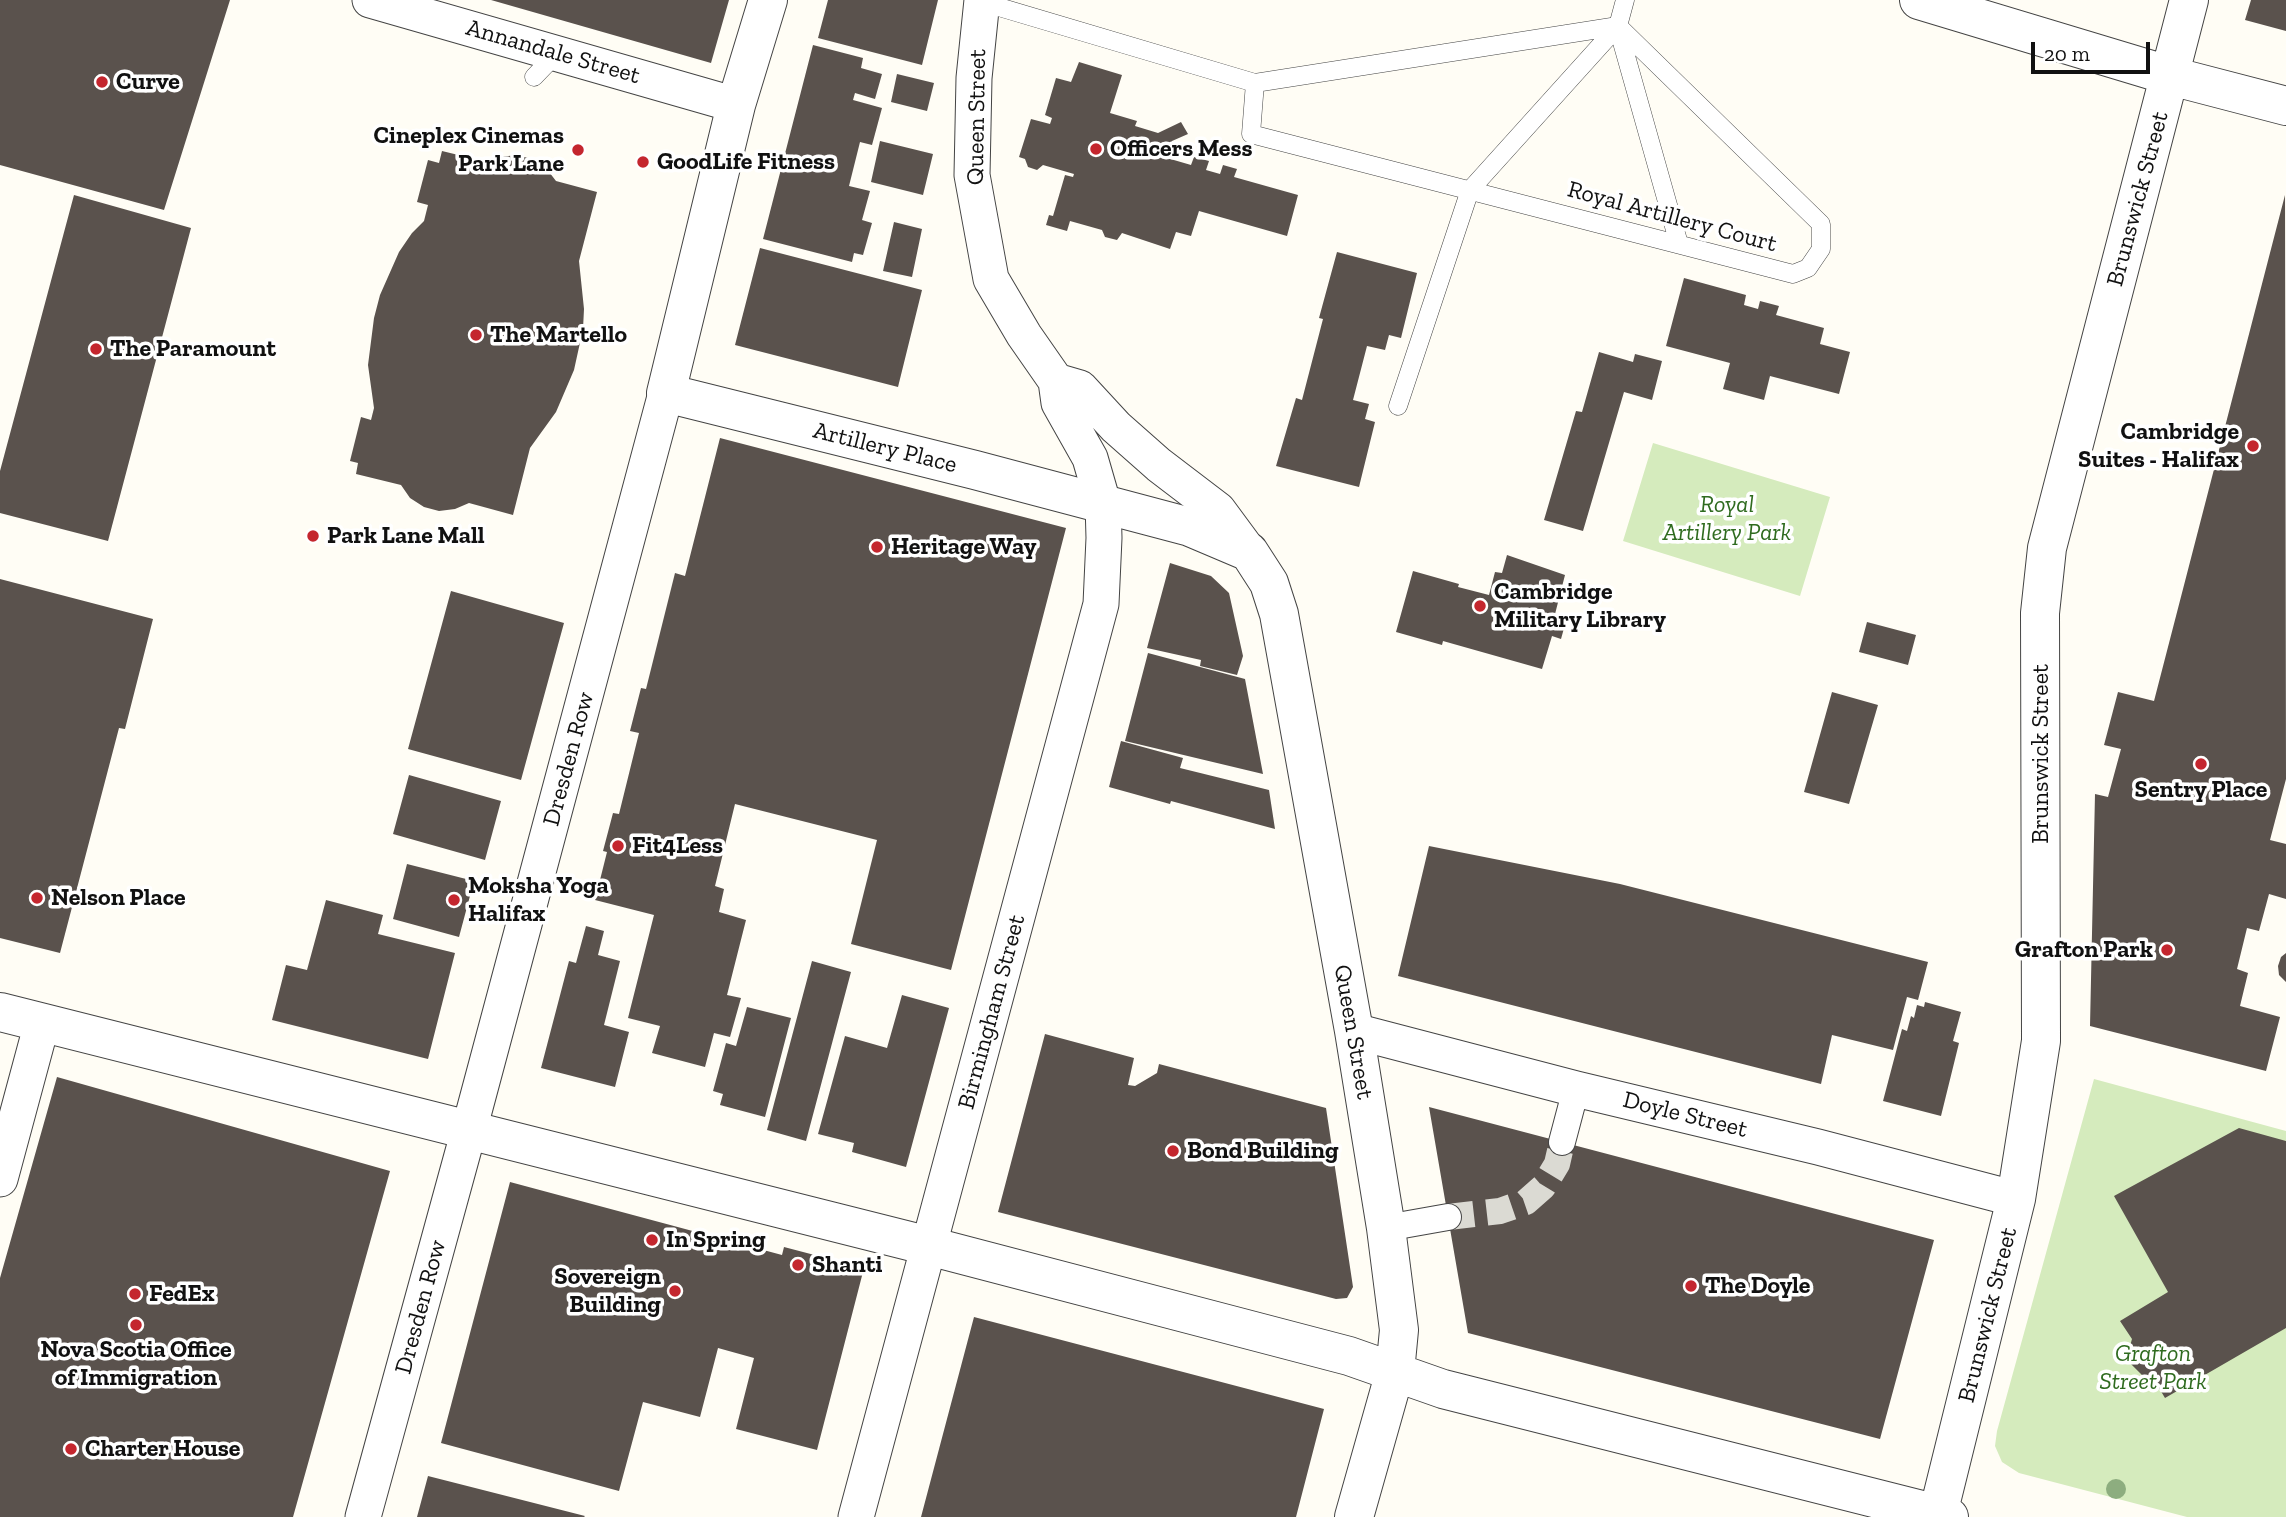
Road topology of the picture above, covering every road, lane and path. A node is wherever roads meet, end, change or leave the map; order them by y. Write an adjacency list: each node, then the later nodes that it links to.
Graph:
1 (370, 0): 10 (street, Annandale Street)
2 (768, 0): 10 (street, Dresden Row)
3 (1625, 0): 7 (lane)
4 (1919, 0): 8 (street)
5 (2189, 0): 8 (street, Brunswick Street)
6 (982, 1): 9 (lane); 14 (street, Queen Street)
7 (1618, 26): 9 (lane); 12 (lane); 13 (lane); 13 (lane, Royal Artillery Court)
8 (2171, 76): 11 (street); 26 (street, Brunswick Street)
9 (1255, 83): 12 (lane, Royal Artillery Court)
10 (736, 105): 15 (street, Dresden Row)
11 (2286, 106)
12 (1470, 190): 13 (lane, Royal Artillery Court); 16 (lane)
13 (1679, 244)
14 (1056, 380): 17 (street, Queen Street); 18 (street, Queen Street)
15 (666, 393): 17 (street, Artillery Place); 23 (street, Dresden Row)
16 (1398, 405)
17 (1103, 503): 18 (street); 29 (street, Birmingham Street)
18 (1249, 552): 21 (street, Queen Street)
19 (0, 1012): 20 (street)
20 (42, 1023): 23 (street); 25 (street)
21 (1354, 1031): 22 (street, Doyle Street); 28 (street, Queen Street)
22 (1576, 1089): 24 (street); 26 (street, Doyle Street)
23 (470, 1130): 29 (street); 32 (street, Dresden Row)
24 (1562, 1142)
25 (0, 1179)
26 (2016, 1199): 31 (street, Brunswick Street)
27 (1448, 1217): 28 (street)
28 (1386, 1228): 30 (street, Queen Street)
29 (929, 1246): 30 (street); 33 (street, Birmingham Street)
30 (1395, 1372): 31 (street); 34 (street, Queen Street)
31 (1944, 1516)
32 (363, 1517)
33 (856, 1517)
34 (1354, 1517)

